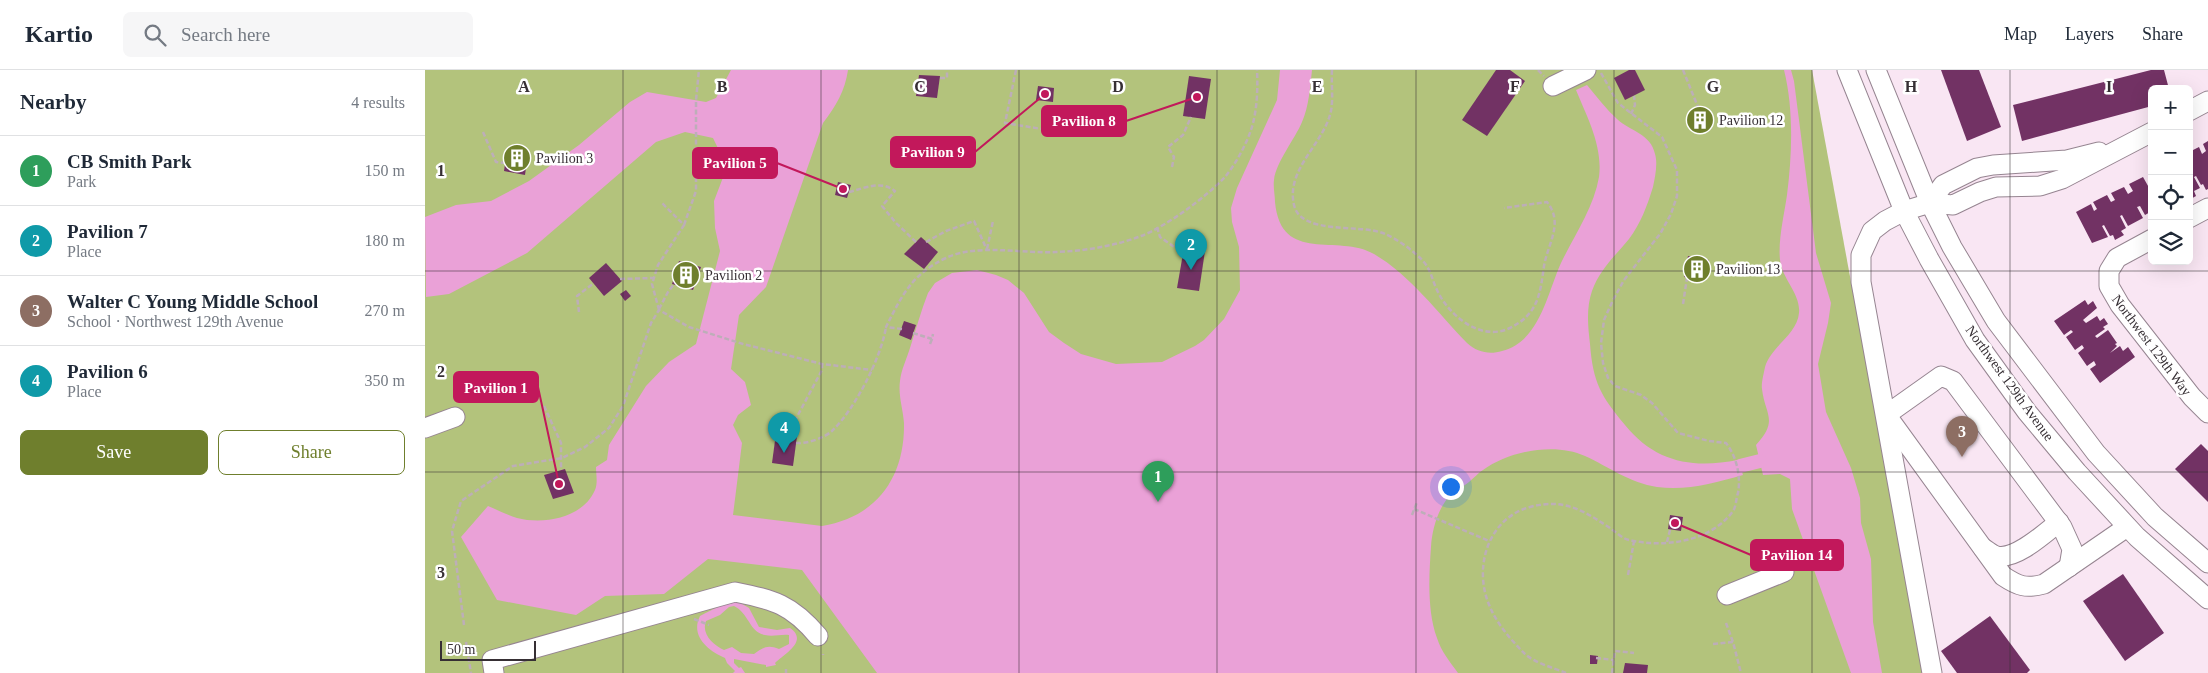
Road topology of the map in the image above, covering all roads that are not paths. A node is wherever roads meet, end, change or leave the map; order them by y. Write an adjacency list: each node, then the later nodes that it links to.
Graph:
1 (1586, 70): 4 (street)
2 (1847, 70): 13 (street, Northwest 129th Avenue)
3 (1876, 70): 11 (street, Northwest 129th Avenue)
4 (1553, 86)
5 (2208, 101): 6 (street)
6 (2193, 110)
7 (2148, 134): 8 (street)
8 (2123, 147): 9 (street); 10 (street)
9 (2026, 164): 10 (street); 11 (street)
10 (2027, 187): 11 (street)
11 (1930, 203): 13 (street); 23 (street, Northwest 129th Avenue)
12 (2208, 208): 14 (street)
13 (1904, 211): 17 (street); 21 (street, Northwest 129th Avenue)
14 (2193, 216)
15 (2148, 240): 16 (street, Northwest 129th Way)
16 (2208, 413)
17 (1886, 415): 20 (street); 22 (street); 30 (street)
18 (455, 417): 19 (street)
19 (425, 428)
20 (2059, 522): 22 (street); 24 (street)
21 (2127, 526): 24 (street); 27 (street, Northwest 129th Avenue)
22 (1983, 548): 24 (street)
23 (2208, 563)
24 (2069, 567)
25 (1784, 572): 26 (street)
26 (1727, 594)
27 (2208, 599)
28 (818, 636): 29 (street)
29 (495, 673)
30 (1932, 673)

